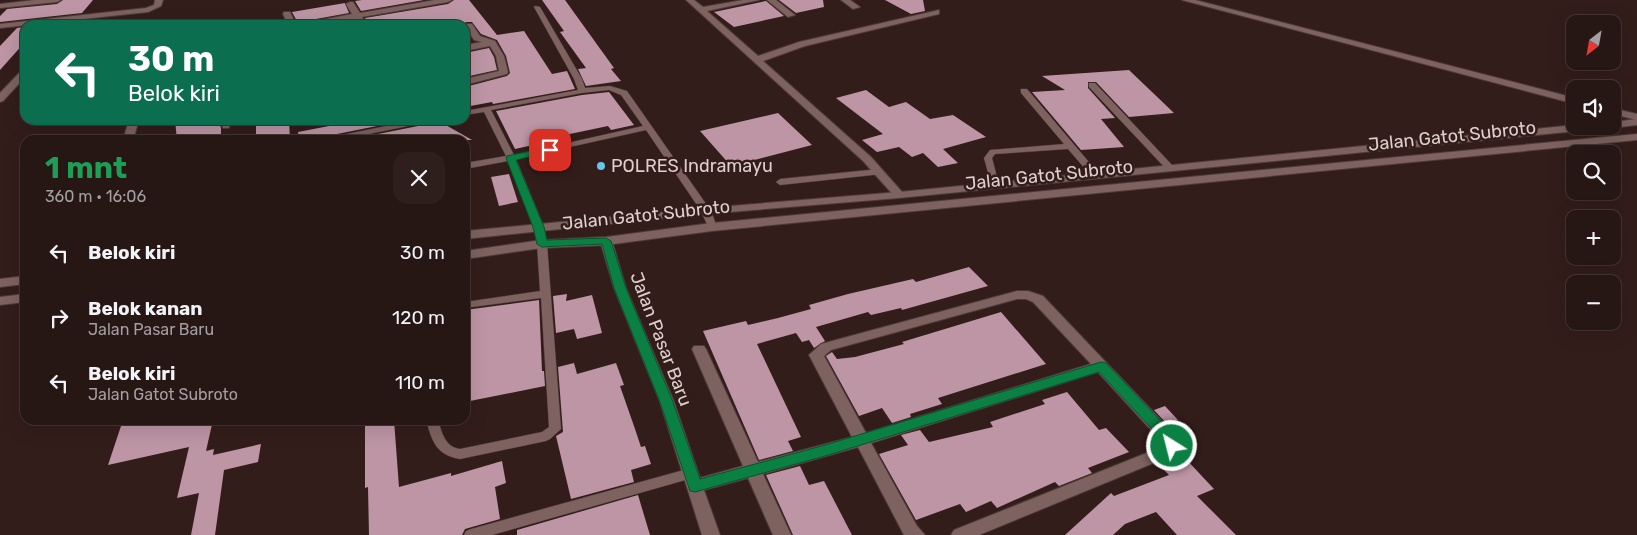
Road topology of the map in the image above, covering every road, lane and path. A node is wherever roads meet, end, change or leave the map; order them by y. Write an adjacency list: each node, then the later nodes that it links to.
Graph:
1 (57, 0): 11 (street)
2 (159, 0): 19 (street)
3 (448, 0): 9 (street)
4 (690, 0): 14 (street)
5 (755, 0): 14 (street)
6 (771, 0): 18 (street)
7 (845, 0): 13 (street)
8 (1186, 0): 37 (street)
9 (419, 2): 17 (street)
10 (350, 4): 17 (street)
11 (4, 5)
12 (537, 7): 34 (lane)
13 (856, 7)
14 (701, 10): 30 (street)
15 (936, 12): 30 (street)
16 (287, 14): 22 (street)
17 (357, 15): 23 (street); 24 (street)
18 (791, 15)
19 (74, 17): 20 (street); 21 (street)
20 (49, 20)
21 (71, 20)
22 (290, 20)
23 (331, 20)
24 (360, 20)
25 (20, 24): 26 (street)
26 (0, 26)
27 (470, 29): 28 (street)
28 (492, 42): 29 (street); 32 (street)
29 (470, 47)
30 (759, 60): 53 (street)
31 (20, 77): 36 (street)
32 (470, 81)
33 (1092, 85): 52 (lane)
34 (582, 91): 38 (lane); 45 (lane)
35 (1024, 91): 49 (lane)
36 (0, 98)
37 (1566, 99)
38 (486, 109): 39 (lane); 50 (lane)
39 (470, 112)
40 (1621, 113): 41 (street)
41 (1637, 117)
42 (1637, 122): 43 (street)
43 (1621, 124)
44 (403, 125): 47 (lane)
45 (647, 127): 50 (lane); 58 (lane)
46 (1566, 129): 52 (street, Jalan Gatot Subroto)
47 (352, 135)
48 (1637, 137): 60 (street, Jalan Gatot Subroto)
49 (1070, 146): 54 (lane); 56 (lane)
50 (511, 158): 51 (lane); 59 (lane)
51 (470, 165)
52 (1170, 168): 54 (street, Jalan Gatot Subroto)
53 (879, 172): 55 (lane); 57 (street)
54 (1096, 176): 56 (street, Jalan Gatot Subroto)
55 (780, 182)
56 (995, 186): 57 (street, Jalan Gatot Subroto)
57 (899, 195): 58 (street, Jalan Gatot Subroto)
58 (706, 211): 59 (street, Jalan Gatot Subroto); 60 (lane)
59 (539, 227): 61 (street, Jalan Gatot Subroto); 63 (lane)
60 (712, 227): 62 (street, Jalan Gatot Subroto)
61 (470, 234)
62 (606, 241): 63 (street, Jalan Gatot Subroto); 76 (street, Jalan Pasar Baru)
63 (542, 244): 64 (street, Jalan Gatot Subroto); 67 (lane)
64 (470, 254)
65 (20, 280): 66 (street)
66 (0, 282)
67 (544, 294): 70 (lane); 73 (lane)
68 (20, 299): 69 (street)
69 (0, 301)
70 (470, 304)
71 (699, 349): 75 (street)
72 (1101, 366): 74 (street); 74 (street); 81 (street)
73 (433, 425)
74 (861, 440): 75 (street); 80 (street)
75 (754, 471): 76 (street); 79 (street)
76 (693, 480): 77 (lane); 78 (street, Jalan Pasar Baru)
77 (471, 535)
78 (711, 535)
79 (782, 535)
80 (916, 535)
81 (960, 535)

